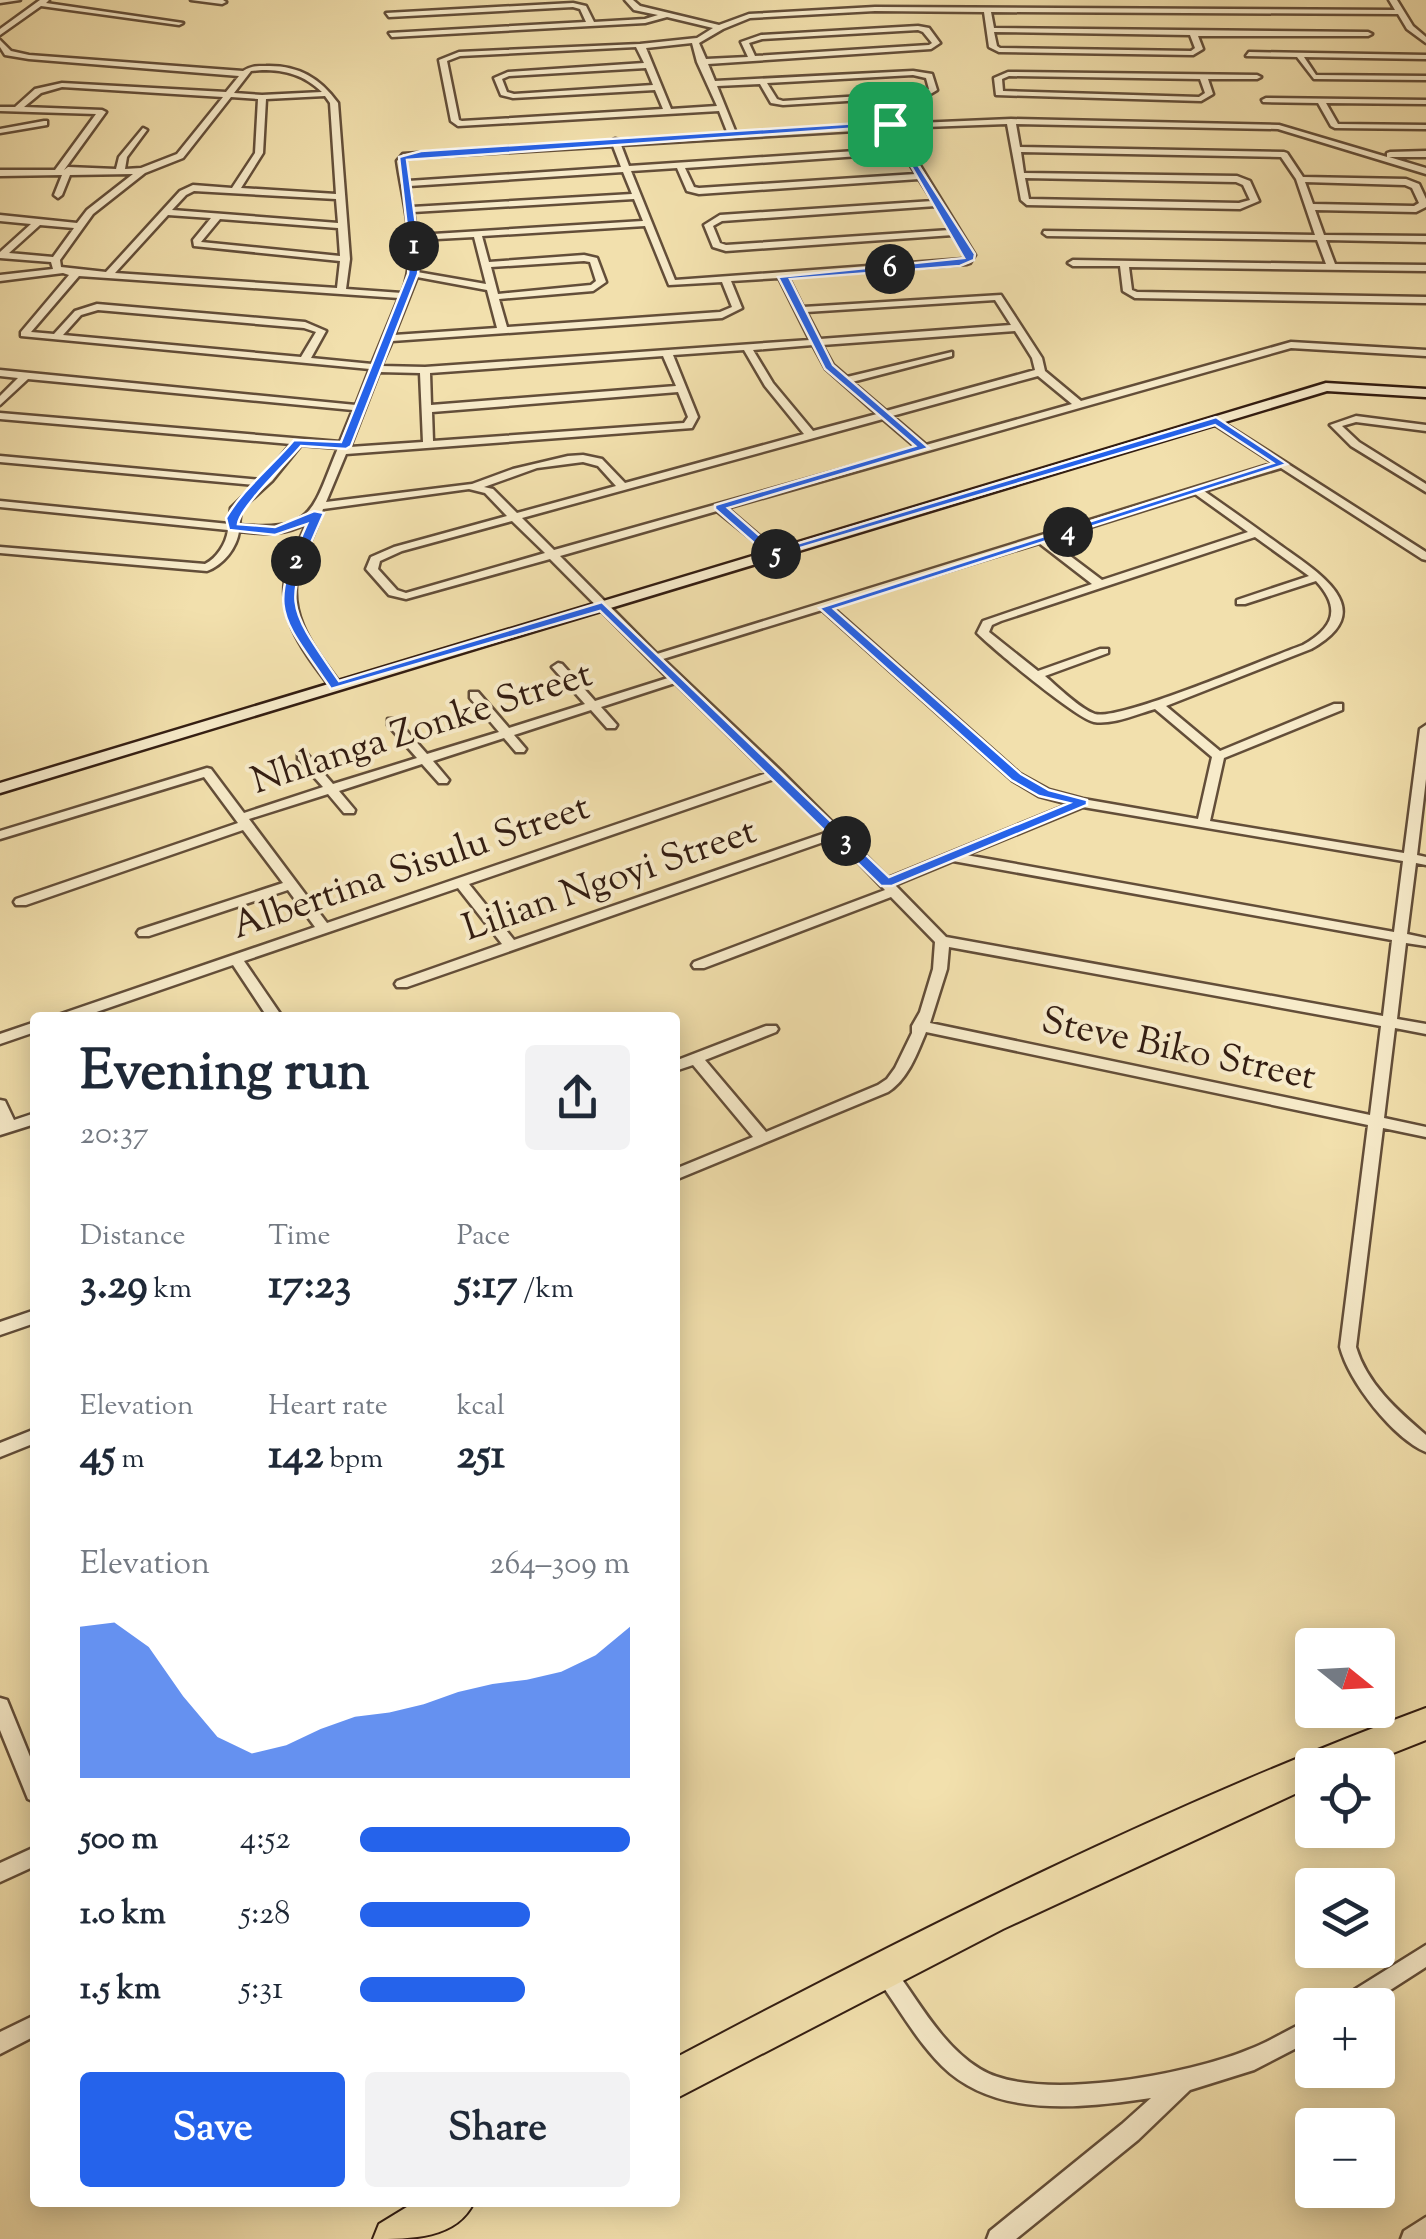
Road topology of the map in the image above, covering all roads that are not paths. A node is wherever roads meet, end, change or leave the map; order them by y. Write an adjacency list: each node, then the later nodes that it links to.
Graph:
1 (16, 0): 8 (street)
2 (194, 0): 10 (street)
3 (629, 0): 4 (street); 17 (street)
4 (641, 0)
5 (1125, 0): 13 (street)
6 (1228, 0): 14 (street)
7 (1393, 0): 15 (street)
8 (0, 2)
9 (42, 2): 18 (street); 22 (street)
10 (222, 2)
11 (938, 4): 12 (street); 20 (street)
12 (980, 6): 13 (street); 21 (street)
13 (1128, 10): 14 (street)
14 (1232, 11): 15 (street); 23 (street)
15 (1400, 12): 28 (street)
16 (388, 14): 19 (street)
17 (666, 15): 19 (street); 20 (street)
18 (179, 23)
19 (591, 24): 26 (street)
20 (720, 27): 27 (street)
21 (990, 30): 24 (street); 24 (street)
22 (0, 33)
23 (1241, 33): 24 (street); 25 (street); 31 (street)
24 (1193, 34)
25 (1368, 34)
26 (392, 35)
27 (696, 40): 30 (street); 36 (street)
28 (1426, 41)
29 (0, 42): 38 (street)
30 (640, 46): 37 (street); 54 (street)
31 (1250, 54): 32 (street); 40 (street)
32 (1299, 55): 33 (street); 41 (street)
33 (1403, 56): 34 (street); 41 (street)
34 (1426, 56)
35 (753, 59): 35 (street); 36 (street)
36 (701, 62): 43 (street)
37 (649, 65): 44 (street); 44 (street)
38 (245, 74): 45 (street); 46 (street)
39 (1203, 76): 39 (street); 40 (street)
40 (1257, 76): 48 (street)
41 (1421, 78)
42 (762, 81): 42 (street); 43 (street)
43 (712, 84): 52 (street)
44 (658, 87): 54 (street)
45 (328, 94): 47 (street); 86 (street)
46 (227, 96): 47 (street); 51 (street); 75 (street)
47 (262, 97): 83 (street)
48 (1266, 100): 49 (street); 59 (street)
49 (1320, 101): 50 (street); 58 (street)
50 (1426, 102)
51 (18, 108): 53 (street); 72 (street)
52 (722, 108): 54 (street); 64 (street)
53 (0, 109)
54 (668, 111)
55 (1010, 122): 57 (street); 59 (street); 66 (street)
56 (44, 123): 62 (street)
57 (890, 124): 64 (street); 67 (street)
58 (1336, 126): 60 (street); 63 (street)
59 (1279, 127): 63 (street)
60 (1426, 127)
61 (143, 130): 73 (street)
62 (0, 131)
63 (1301, 132): 69 (street)
64 (732, 133): 65 (street)
65 (615, 141): 71 (street); 82 (street)
66 (1016, 149): 77 (street); 79 (street)
67 (906, 150): 70 (street); 78 (street)
68 (1426, 154): 69 (street)
69 (1374, 155): 74 (street)
70 (678, 164): 71 (street); 78 (street)
71 (626, 168): 80 (street); 85 (street)
72 (63, 170): 73 (street); 76 (street); 84 (street)
73 (120, 170): 75 (street)
74 (1422, 170): 81 (street)
75 (142, 171): 96 (street)
76 (0, 173)
77 (1020, 175): 77 (street)
78 (923, 176): 87 (street)
79 (1300, 179): 81 (street); 89 (street)
80 (468, 180): 82 (street); 88 (street)
81 (1406, 182): 89 (street)
82 (404, 184): 90 (street)
83 (236, 190): 86 (street); 91 (street)
84 (58, 195)
85 (636, 196): 88 (street); 95 (street)
86 (341, 197): 97 (street)
87 (939, 204): 98 (street); 98 (street)
88 (475, 206): 90 (street)
89 (1310, 207): 101 (street)
90 (408, 210): 102 (street)
91 (166, 212): 92 (street); 114 (street)
92 (218, 216): 97 (street); 105 (street)
93 (0, 218): 94 (street)
94 (38, 222): 96 (street); 104 (street)
95 (647, 223): 100 (street); 118 (street)
96 (78, 226): 106 (street)
97 (342, 226): 105 (street)
98 (956, 232): 116 (street)
99 (1046, 232): 101 (street)
100 (477, 234): 102 (street); 109 (street)
101 (1320, 236): 103 (street); 110 (street)
102 (412, 238): 115 (street)
103 (1426, 239)
104 (1, 255): 106 (street)
105 (345, 258): 119 (street)
106 (55, 260): 112 (street)
107 (1072, 263): 108 (street)
108 (1124, 263): 110 (street); 122 (street)
109 (486, 265): 120 (street); 120 (street)
110 (1331, 266): 111 (street)
111 (1426, 268)
112 (62, 271): 113 (street); 117 (street)
113 (76, 273): 114 (street); 127 (street)
114 (109, 274): 119 (street)
115 (413, 274): 120 (street); 121 (street)
116 (783, 277): 118 (street); 123 (street)
117 (0, 278)
118 (726, 281): 124 (street)
119 (342, 291): 121 (street)
120 (493, 293): 126 (street)
121 (404, 296): 128 (street)
122 (1426, 300)
123 (800, 310): 125 (street); 129 (street)
124 (702, 317): 126 (street); 131 (street)
125 (1015, 328): 129 (street); 138 (street)
126 (503, 330): 128 (street)
127 (55, 338): 135 (street); 135 (street)
128 (388, 338): 136 (street)
129 (814, 341): 130 (street); 141 (street)
130 (746, 346): 131 (street); 152 (street)
131 (694, 350): 132 (street)
132 (666, 353): 137 (street); 142 (street)
133 (1426, 353): 145 (street)
134 (948, 354): 141 (street)
135 (304, 361): 136 (street)
136 (376, 368): 137 (street); 146 (street)
137 (425, 370): 147 (street)
138 (1040, 372): 145 (street); 148 (street)
139 (0, 373): 140 (street)
140 (25, 376): 144 (street); 146 (street)
141 (844, 382): 148 (street)
142 (681, 389): 147 (street); 154 (street)
143 (1426, 393): 150 (street)
144 (0, 402)
145 (1077, 403): 156 (street)
146 (359, 408): 155 (street)
147 (425, 409): 154 (street)
148 (882, 414): 152 (street); 156 (street)
149 (0, 416): 153 (street)
150 (1216, 421): 158 (street); 172 (street)
151 (1426, 428): 162 (street)
152 (810, 434): 161 (street)
153 (298, 442): 155 (street); 159 (street)
154 (428, 446): 155 (street)
155 (345, 448): 166 (street)
156 (923, 448): 165 (street)
157 (0, 459): 159 (street)
158 (1282, 464): 163 (street); 174 (street)
159 (264, 484): 168 (street)
160 (476, 486): 161 (street); 166 (street); 167 (street)
161 (623, 487): 167 (street)
162 (1426, 489)
163 (1198, 492): 169 (street); 170 (street)
164 (0, 504): 168 (street)
165 (720, 507): 172 (street); 173 (street)
166 (319, 510): 168 (street); 185 (street)
167 (517, 517): 173 (street); 173 (street)
168 (233, 527): 171 (street)
169 (1256, 533): 175 (street); 176 (street)
170 (1042, 540): 176 (street); 179 (street)
171 (0, 550)
172 (774, 554): 178 (street)
173 (554, 555): 178 (street)
174 (1426, 557)
175 (1318, 577): 177 (street); 188 (street)
176 (1100, 584): 183 (street)
177 (1241, 602)
178 (602, 606): 181 (street); 185 (street)
179 (826, 608): 181 (street); 203 (street)
180 (1104, 650): 183 (street)
181 (654, 658): 184 (street)
182 (558, 667): 187 (street)
183 (1034, 676): 188 (street)
184 (676, 679): 187 (street, Nhlanga Zonke Street); 198 (street)
185 (336, 686): 200 (street)
186 (474, 695): 193 (street)
187 (593, 704): 191 (street); 193 (street, Nhlanga Zonke Street)
188 (1157, 705): 196 (street)
189 (1338, 707): 196 (street)
190 (392, 722): 197 (street)
191 (611, 725)
192 (1426, 729): 202 (street)
193 (504, 732): 194 (street); 197 (street, Nhlanga Zonke Street)
194 (520, 748)
195 (302, 756): 201 (street)
196 (1218, 756): 206 (street)
197 (423, 757): 199 (street); 201 (street, Nhlanga Zonke Street)
198 (777, 774): 207 (street); 212 (street, Albertina Sisulu Street)
199 (442, 780)
200 (0, 788)
201 (330, 788): 204 (street); 205 (street, Nhlanga Zonke Street)
202 (1422, 790): 210 (street)
203 (1082, 802): 206 (street); 209 (street)
204 (349, 810)
205 (246, 820): 208 (street, Nhlanga Zonke Street); 213 (street, Nhlanga Zonke Street); 215 (street)
206 (1203, 824): 210 (street)
207 (837, 832): 214 (street); 221 (street, Lilian Ngoyi Street)
208 (0, 836)
209 (954, 856): 214 (street); 218 (street)
210 (1408, 858): 211 (street); 218 (street)
211 (1426, 861)
212 (460, 882): 216 (street, Albertina Sisulu Street); 221 (street)
213 (292, 884): 216 (street, Nhlanga Zonke Street); 217 (street)
214 (890, 887): 219 (street); 223 (street)
215 (21, 902)
216 (324, 929): 222 (street, Albertina Sisulu Street)
217 (144, 932)
218 (1398, 937): 220 (street); 227 (street)
219 (942, 942): 227 (street); 228 (street)
220 (1426, 942)
221 (512, 947): 224 (street, Lilian Ngoyi Street)
222 (236, 959): 225 (street, Albertina Sisulu Street); 226 (street)
223 (699, 965)
224 (402, 984)
225 (81, 1012)
226 (272, 1012)
227 (1390, 1023): 231 (street); 237 (street)
228 (920, 1026): 237 (street, Steve Biko Street); 240 (street)
229 (30, 1029): 232 (street)
230 (772, 1029): 233 (street)
231 (1426, 1029)
232 (0, 1039)
233 (696, 1058): 234 (street); 240 (street)
234 (680, 1064)
235 (0, 1105): 238 (street)
236 (30, 1120): 238 (street)
237 (1379, 1122): 239 (street, Steve Biko Street); 245 (street)
238 (5, 1128)
239 (1426, 1132)
240 (763, 1139): 241 (street)
241 (680, 1173)
242 (30, 1318): 243 (street)
243 (0, 1329)
244 (30, 1438): 246 (street)
245 (1426, 1445)
246 (0, 1450)
247 (2, 1718): 251 (street)
248 (1426, 1724): 249 (highway)
249 (1365, 1748)
250 (1295, 1776): 255 (highway)
251 (30, 1781)
252 (30, 1858): 253 (street)
253 (0, 1873)
254 (1426, 1955): 256 (street)
255 (882, 1968): 260 (highway); 261 (street)
256 (1375, 1988)
257 (30, 2027): 259 (street)
258 (1295, 2037): 261 (street)
259 (0, 2042)
260 (680, 2076)
261 (1184, 2082): 265 (street)
262 (446, 2207): 264 (highway)
263 (1426, 2228): 266 (street)
264 (394, 2239)
265 (998, 2239)
266 (1412, 2239)

